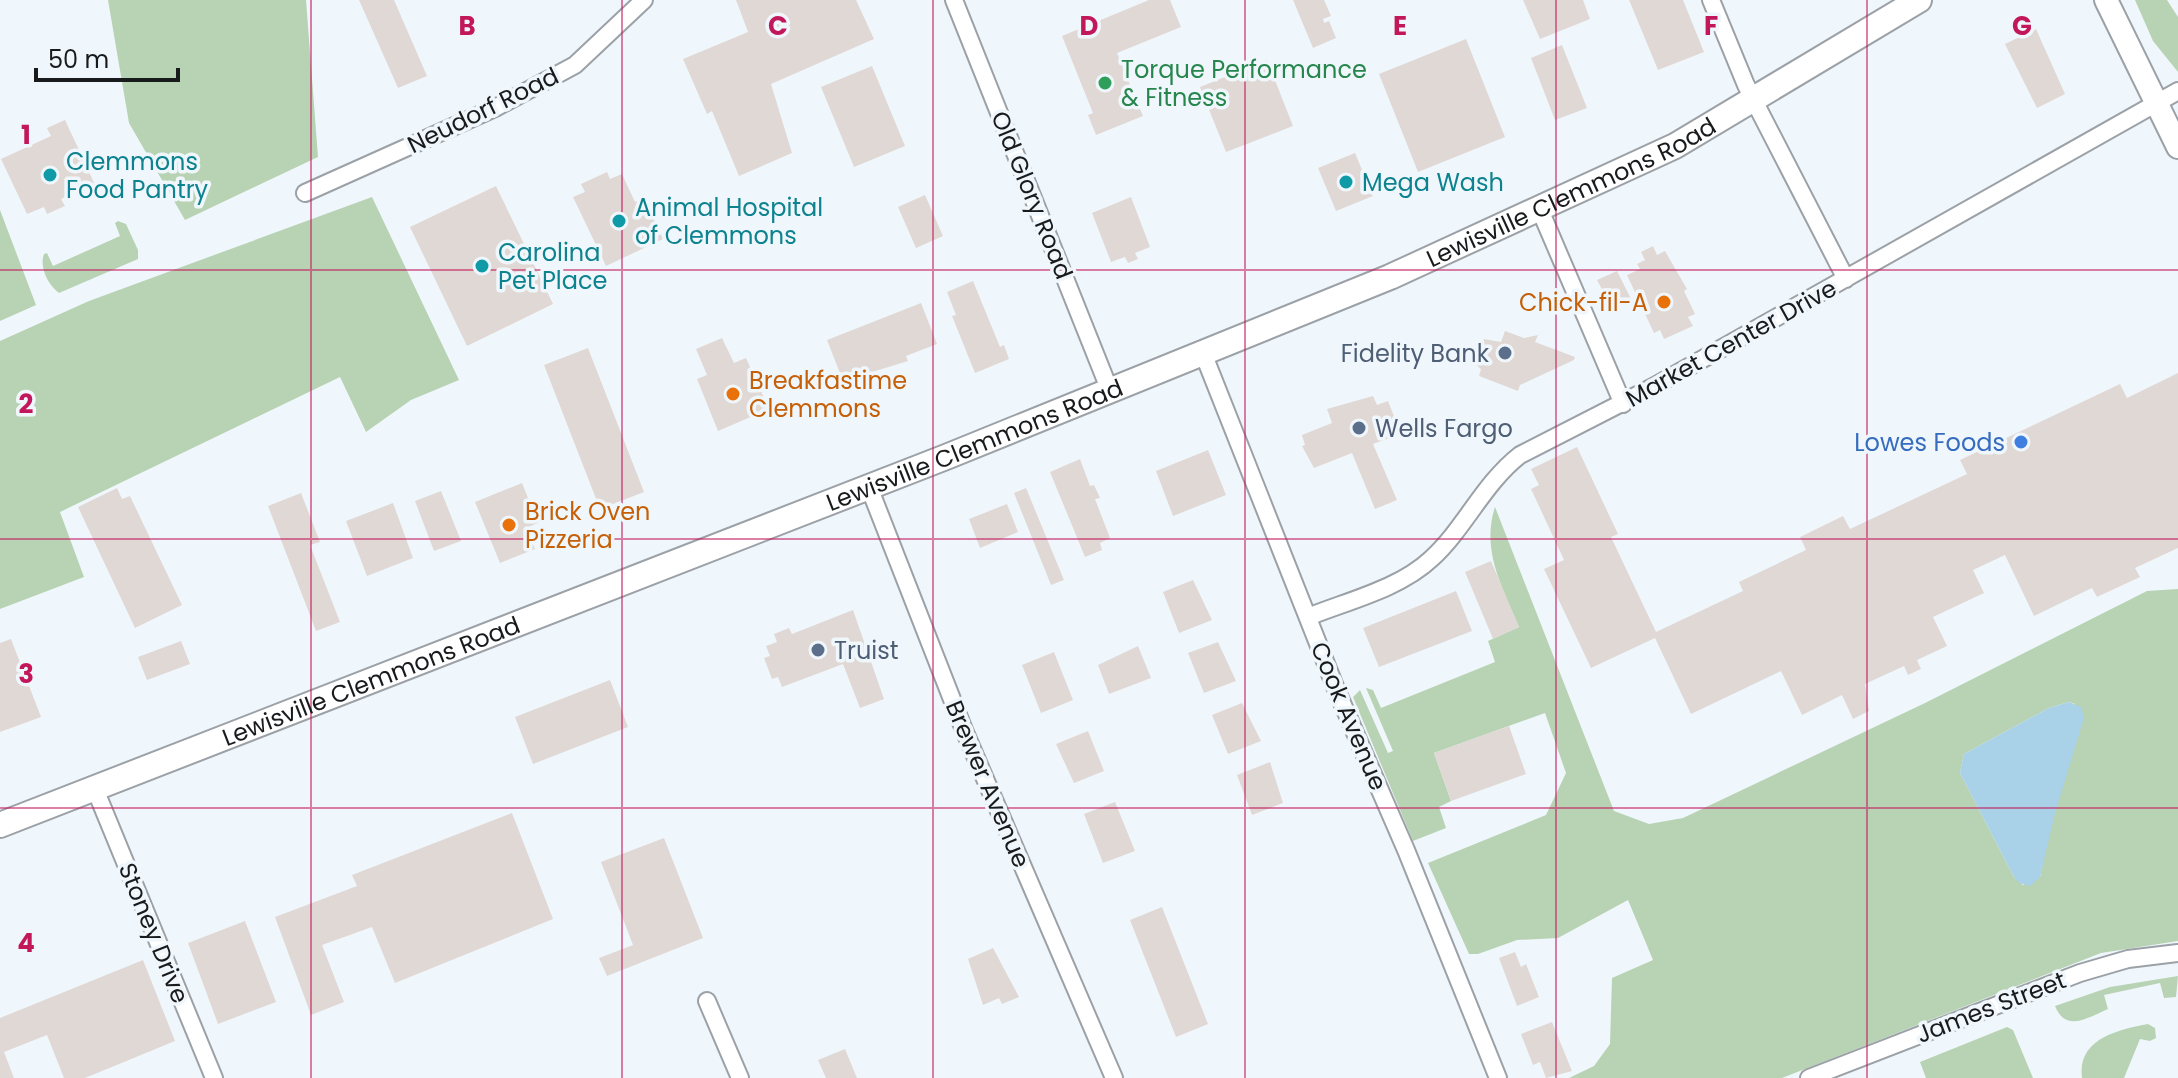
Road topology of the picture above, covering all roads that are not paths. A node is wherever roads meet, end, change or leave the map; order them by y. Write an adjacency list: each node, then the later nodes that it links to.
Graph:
1 (644, 0): 10 (street, Neudorf Road)
2 (954, 0): 14 (street, Old Glory Road)
3 (1711, 0): 7 (street)
4 (1919, 0): 7 (main road, Lewisville Clemmons Road)
5 (2106, 0): 8 (street)
6 (2178, 91): 8 (street, Market Center Drive)
7 (1755, 101): 11 (main road, Lewisville Clemmons Road); 12 (street)
8 (2157, 103): 9 (street); 12 (street, Market Center Drive)
9 (2178, 147)
10 (305, 193)
11 (1540, 210): 13 (main road, Lewisville Clemmons Road); 15 (street)
12 (1846, 279): 15 (street, Market Center Drive)
13 (1203, 353): 14 (main road, Lewisville Clemmons Road); 17 (street, Cook Avenue)
14 (1110, 391): 16 (main road, Lewisville Clemmons Road)
15 (1623, 404): 17 (street, Market Center Drive)
16 (869, 487): 18 (main road, Lewisville Clemmons Road); 24 (street, Brewer Avenue)
17 (1308, 617): 25 (street, Cook Avenue)
18 (95, 789): 19 (main road, Lewisville Clemmons Road); 22 (street, Stoney Drive)
19 (0, 825)
20 (2178, 953): 26 (street, James Street)
21 (707, 1001): 23 (street)
22 (214, 1078)
23 (740, 1078)
24 (1114, 1078)
25 (1498, 1078)
26 (1809, 1078)

